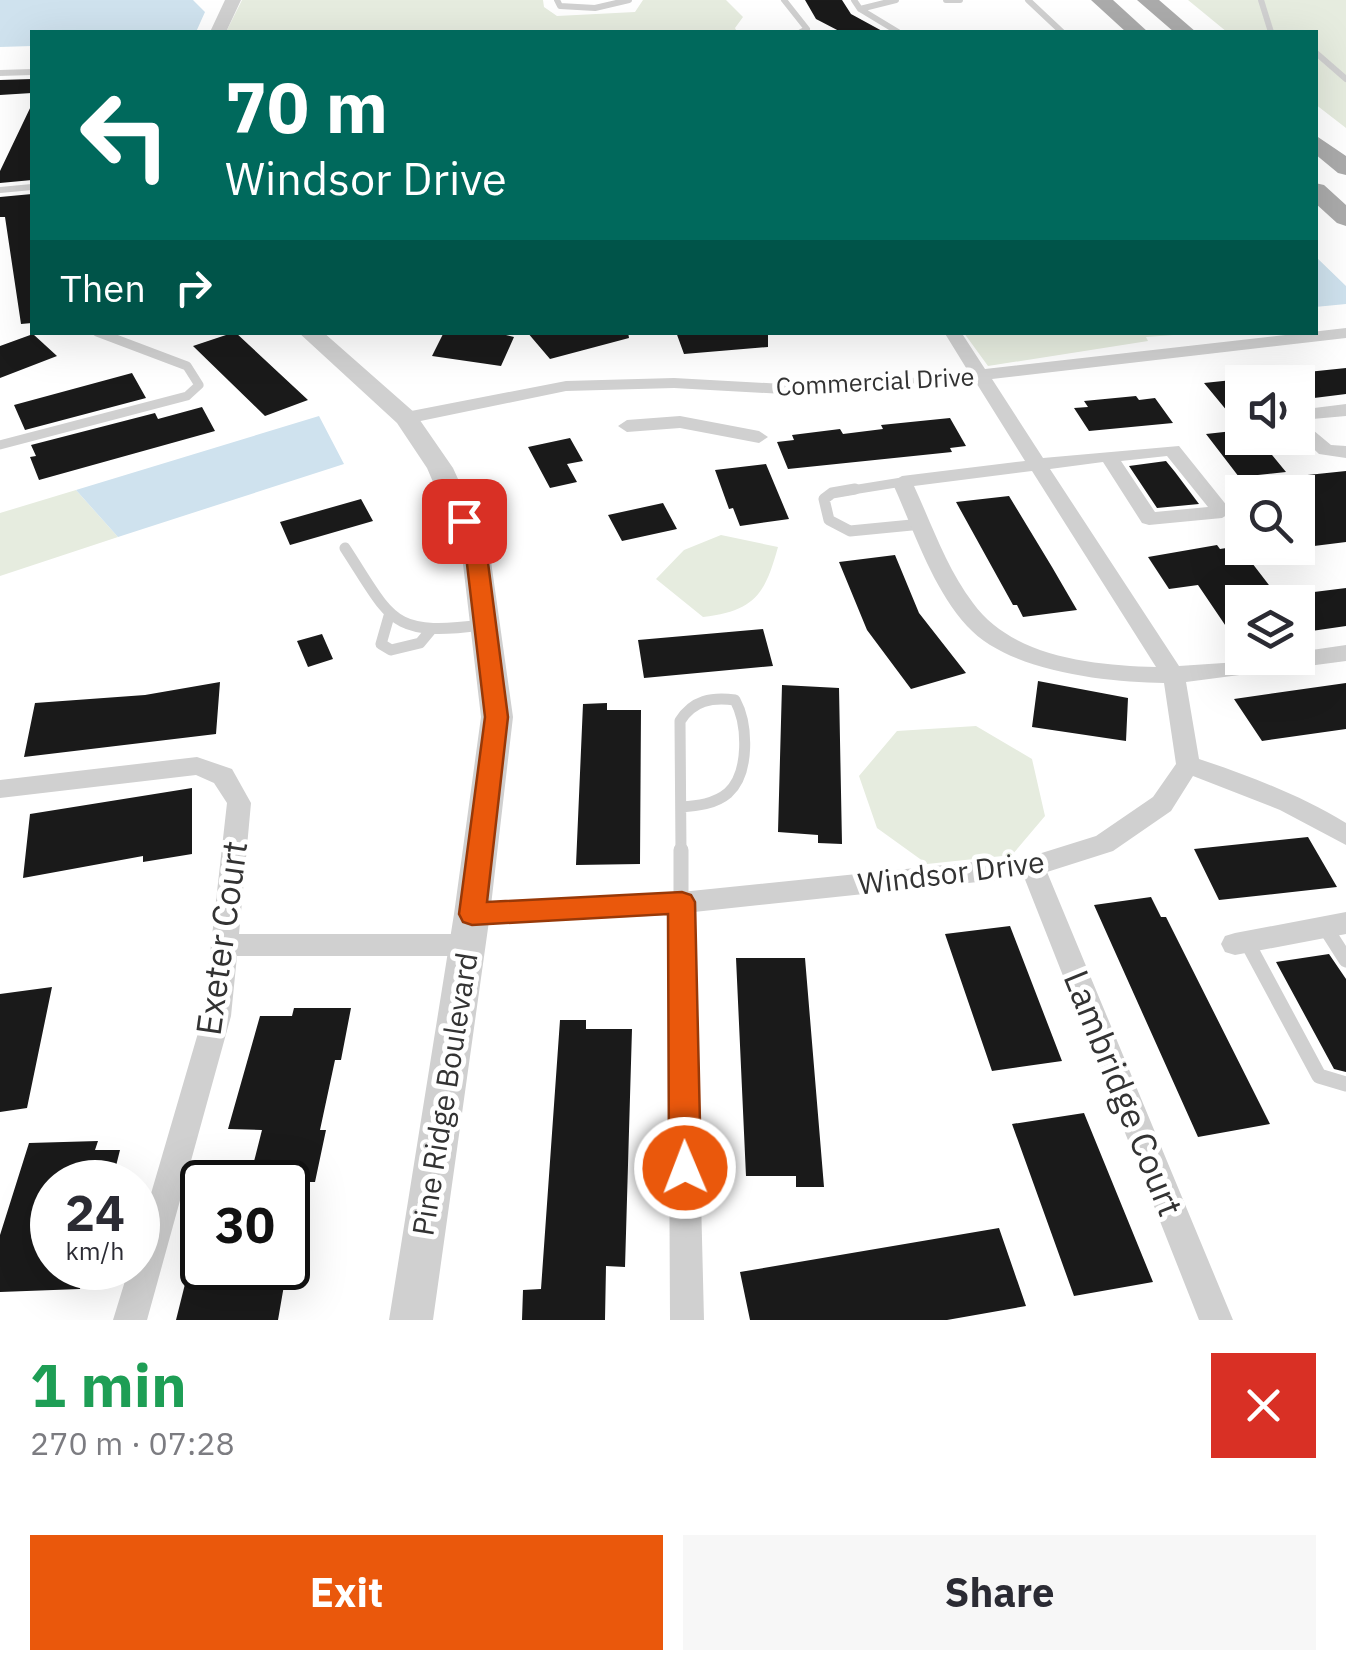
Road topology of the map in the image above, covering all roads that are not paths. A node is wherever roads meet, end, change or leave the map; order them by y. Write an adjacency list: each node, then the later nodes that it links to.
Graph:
1 (232, 0): 14 (street)
2 (558, 0): 3 (lane)
3 (629, 0)
4 (784, 0): 15 (lane)
5 (854, 0): 13 (lane)
6 (896, 0): 13 (lane)
7 (946, 0): 8 (lane)
8 (960, 0)
9 (1028, 0): 17 (lane)
10 (1101, 0): 18 (main road)
11 (1147, 0): 19 (main road)
12 (1261, 0): 20 (lane)
13 (860, 9): 16 (lane)
14 (219, 30)
15 (806, 30)
16 (895, 30)
17 (1060, 30)
18 (1136, 30)
19 (1184, 30)
20 (1271, 30)
21 (1318, 55): 24 (lane)
22 (30, 72): 23 (lane)
23 (0, 73)
24 (1346, 78)
25 (1318, 145): 26 (main road)
26 (1346, 168)
27 (30, 186): 28 (lane)
28 (0, 190)
29 (1318, 193): 30 (main road)
30 (1346, 218)
31 (1346, 334): 35 (street, Commercial Drive)
32 (105, 335): 43 (lane)
33 (312, 335): 39 (street, Pine Ridge Boulevard)
34 (954, 335): 35 (street)
35 (980, 376): 36 (street, Commercial Drive); 46 (street)
36 (714, 406): 39 (street, Commercial Drive); 40 (street); 41 (street)
37 (1346, 410): 38 (street)
38 (1315, 413)
39 (406, 418): 51 (street, Pine Ridge Boulevard)
40 (627, 426)
41 (759, 438)
42 (1315, 440): 44 (street)
43 (0, 445)
44 (1346, 452)
45 (1108, 456): 45 (street); 46 (street)
46 (1036, 466): 47 (street); 54 (street)
47 (902, 482): 48 (street); 48 (lane)
48 (922, 524): 54 (street)
49 (345, 548): 50 (lane)
50 (389, 616): 52 (lane); 52 (lane)
51 (487, 625): 52 (lane); 62 (street, Pine Ridge Boulevard)
52 (430, 632)
53 (1346, 654): 54 (street)
54 (1174, 676): 55 (street)
55 (1188, 765): 58 (street); 59 (street, Windsor Drive)
56 (0, 789): 64 (street, Exeter Court)
57 (681, 807): 57 (lane); 60 (lane)
58 (1346, 835)
59 (1032, 866): 60 (street, Windsor Drive); 70 (street, Lambridge Court)
60 (682, 902): 62 (street, Windsor Drive); 69 (street)
61 (1335, 925): 63 (street); 65 (lane)
62 (469, 930): 64 (street, Windsor Drive); 68 (street, Pine Ridge Boulevard)
63 (1241, 943): 66 (lane)
64 (224, 945): 67 (street, Exeter Court)
65 (1346, 960)
66 (1346, 1084)
67 (130, 1320)
68 (411, 1320)
69 (687, 1320)
70 (1216, 1320)

